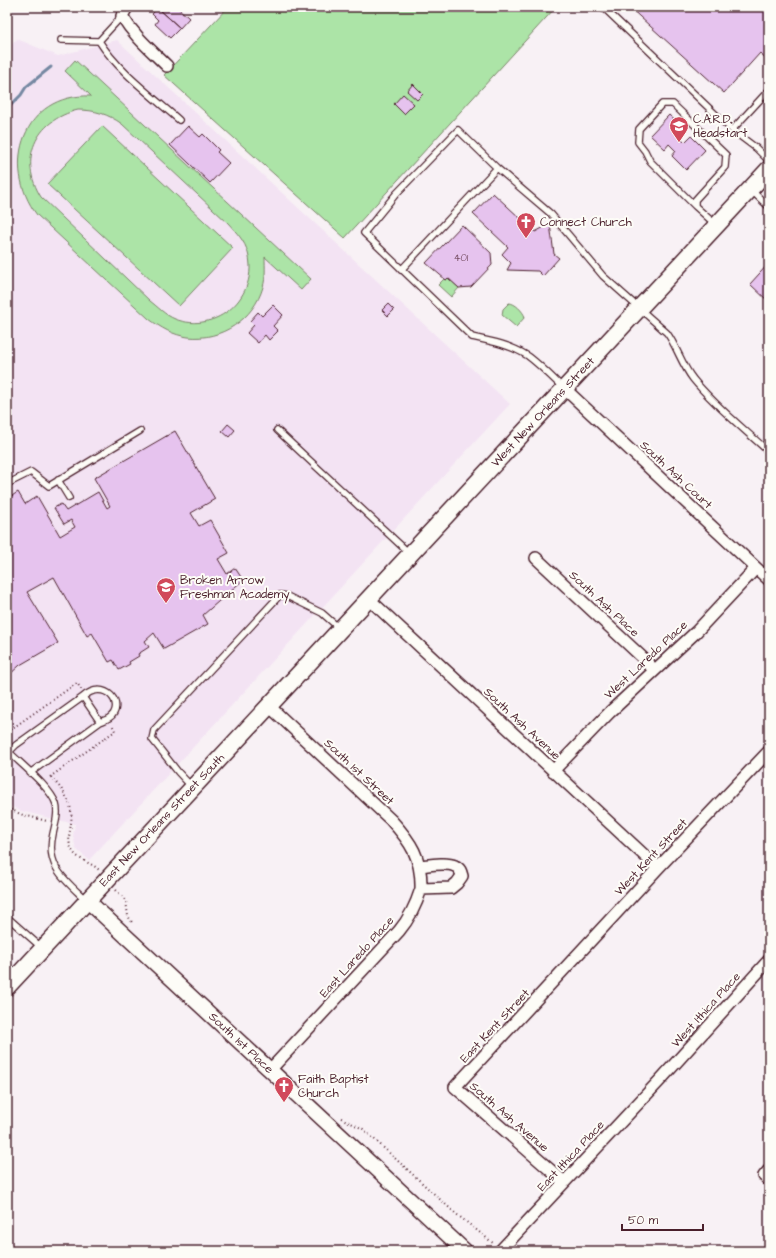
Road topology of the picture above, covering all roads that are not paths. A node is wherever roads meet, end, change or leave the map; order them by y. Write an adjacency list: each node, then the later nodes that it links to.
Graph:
1 (603, 7): 8 (lane)
2 (125, 11): 4 (lane); 5 (street)
3 (61, 40): 4 (lane)
4 (99, 41): 7 (lane)
5 (167, 66)
6 (769, 90): 8 (lane)
7 (179, 120)
8 (732, 130): 9 (lane)
9 (769, 161)
10 (497, 168): 16 (lane); 16 (lane); 17 (lane)
11 (769, 169): 12 (main road, West New Orleans Street)
12 (750, 190): 14 (lane); 15 (main road, West New Orleans Street)
13 (695, 206): 13 (lane); 15 (lane)
14 (769, 207)
15 (716, 226): 17 (main road, West New Orleans Street)
16 (401, 270): 18 (lane)
17 (639, 309): 18 (main road, West New Orleans Street); 21 (lane)
18 (564, 389): 25 (main road, West New Orleans Street); 27 (street, South Ash Court)
19 (276, 430): 25 (lane)
20 (140, 431): 22 (lane)
21 (769, 452)
22 (58, 480): 23 (lane); 24 (lane)
23 (7, 484)
24 (69, 498)
25 (410, 554): 29 (main road, West New Orleans Street)
26 (536, 558): 32 (street, South Ash Place)
27 (756, 568): 28 (street, South Ash Court); 32 (street, West Laredo Place)
28 (769, 580)
29 (369, 599): 30 (main road, West New Orleans Street); 38 (street, South Ash Avenue)
30 (341, 629): 31 (main road, West New Orleans Street); 40 (lane)
31 (318, 654): 34 (main road, East New Orleans Street South)
32 (654, 670): 38 (street, West Laredo Place)
33 (83, 697): 35 (lane); 35 (lane); 36 (lane)
34 (269, 706): 40 (main road, East New Orleans Street South); 41 (street, South 1st Street)
35 (100, 722): 39 (lane)
36 (8, 751): 39 (lane)
37 (769, 751): 42 (street, West Kent Street)
38 (553, 771): 42 (street, South Ash Avenue)
39 (30, 773): 44 (lane)
40 (193, 788): 44 (main road, East New Orleans Street South)
41 (420, 866): 43 (street, South 1st Street); 43 (street)
42 (658, 868): 48 (street, West Kent Street)
43 (420, 888): 50 (street, East Laredo Place)
44 (88, 901): 46 (main road, East New Orleans Street South); 50 (street, South 1st Place)
45 (7, 917): 46 (lane)
46 (43, 948): 49 (main road, East New Orleans Street South)
47 (769, 960): 51 (street, West Ithica Place)
48 (553, 983): 52 (street, East Kent Street)
49 (7, 987)
50 (270, 1070): 54 (street, South 1st Place)
51 (662, 1078): 53 (street, East Ithica Place)
52 (455, 1087): 53 (street, South Ash Avenue)
53 (564, 1182): 55 (street, East Ithica Place)
54 (464, 1251)
55 (500, 1251)

